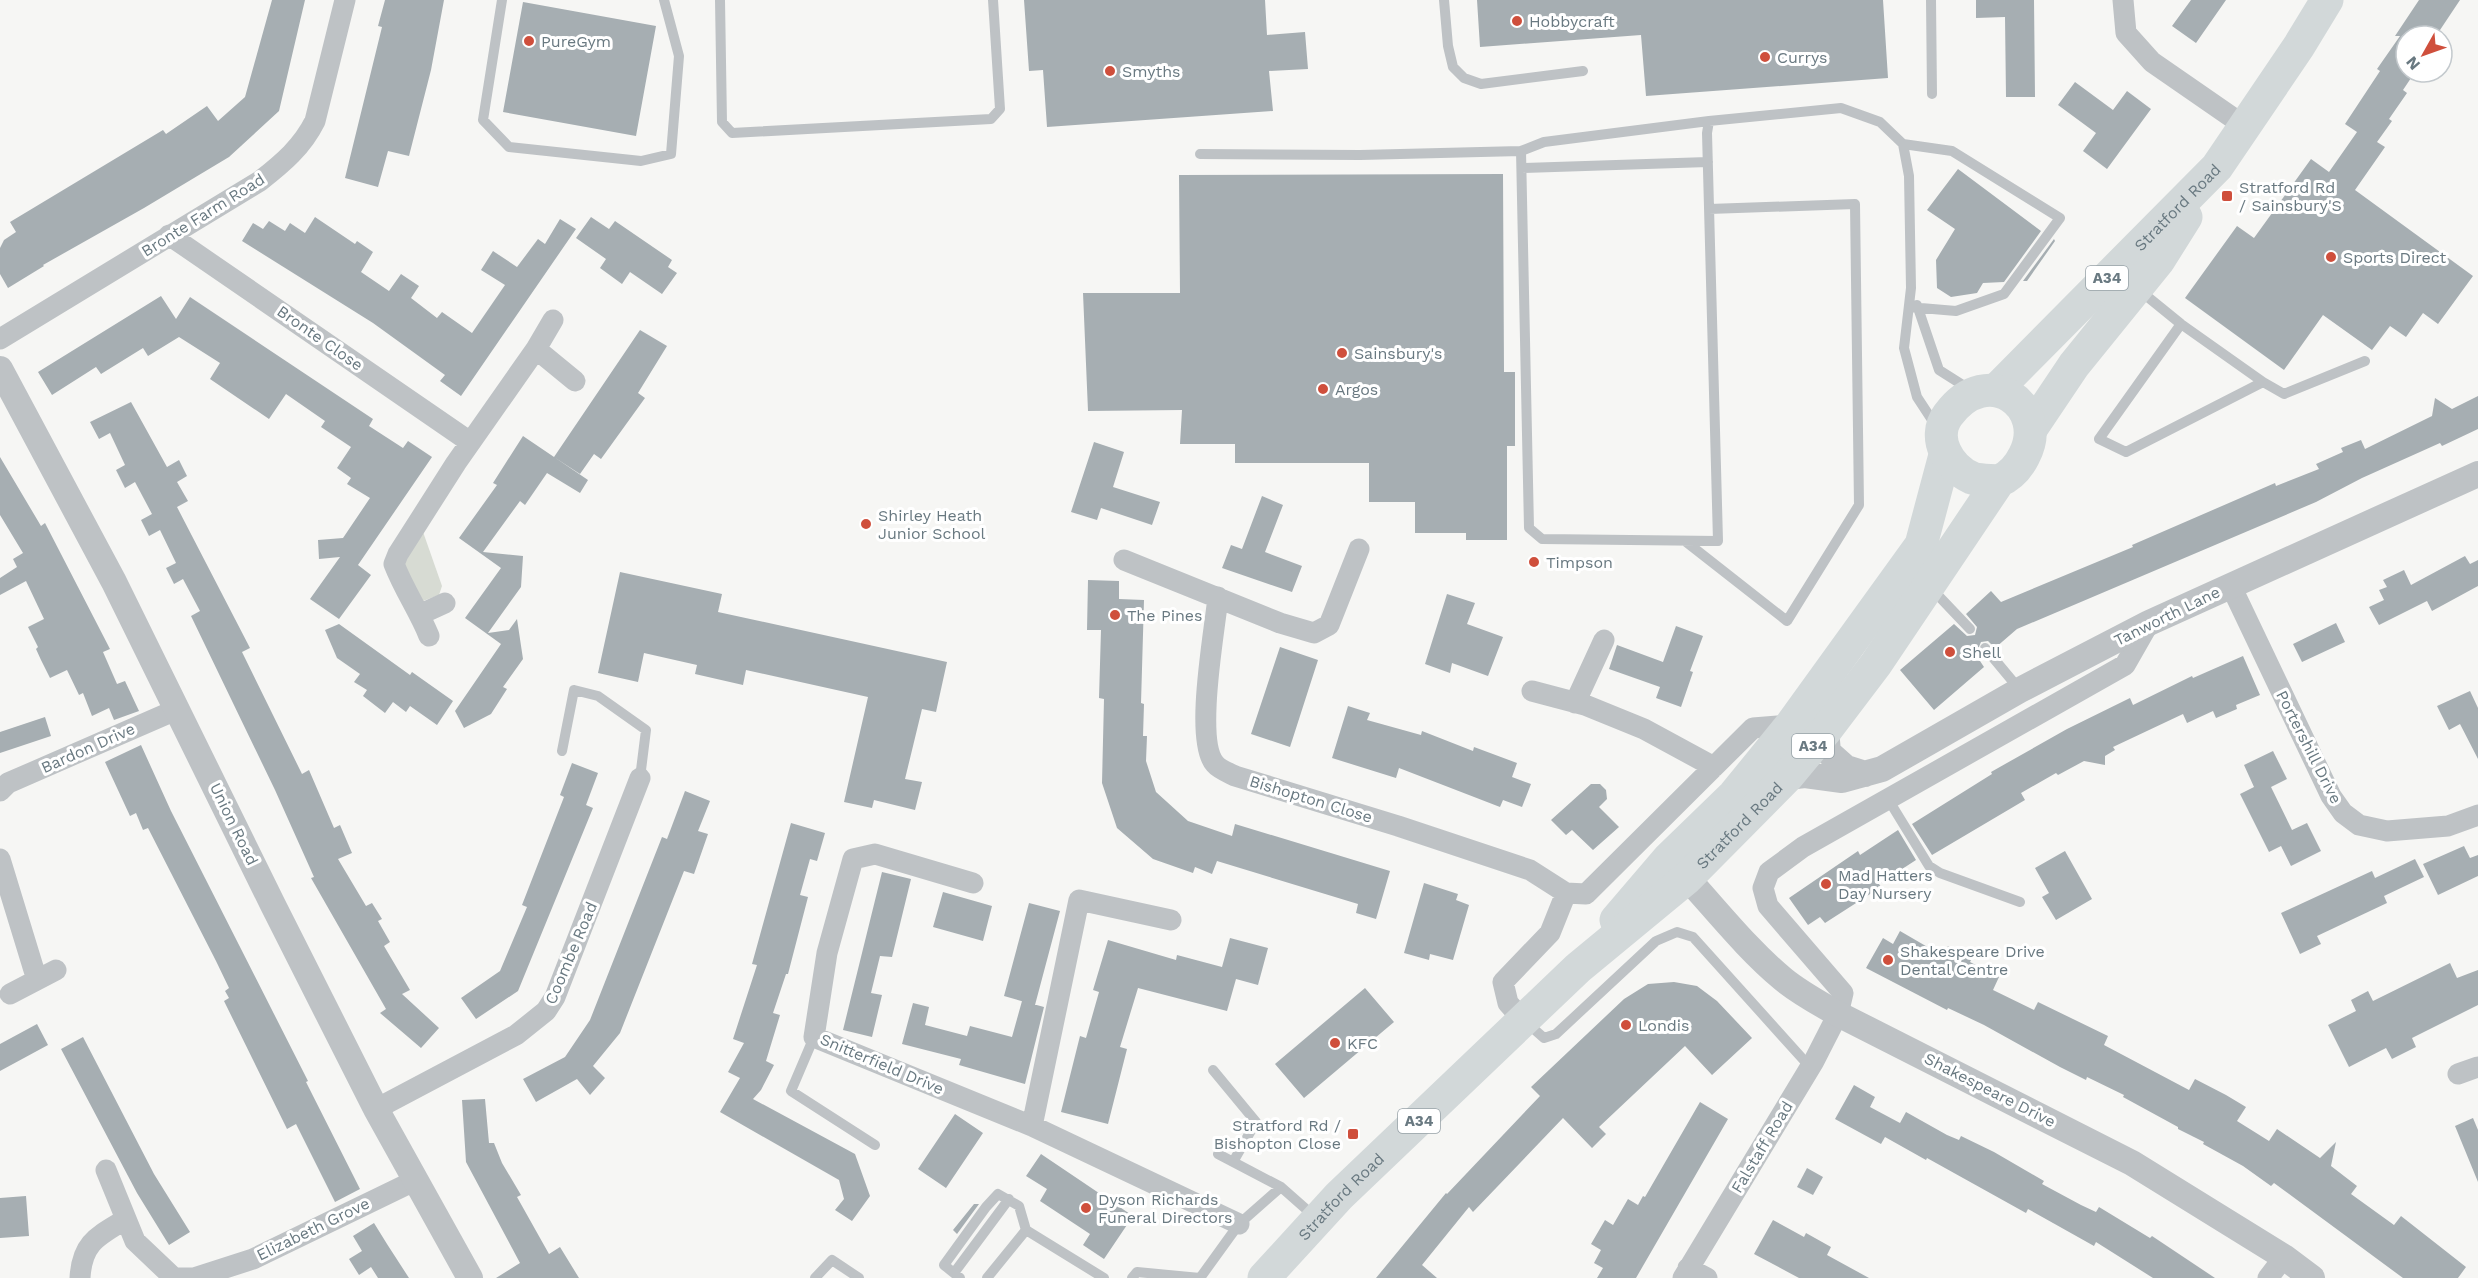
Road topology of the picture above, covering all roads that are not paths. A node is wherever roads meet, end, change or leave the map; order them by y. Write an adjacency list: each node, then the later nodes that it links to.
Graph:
1 (345, 0): 21 (street, Bronte Farm Road)
2 (502, 0): 3 (lane)
3 (664, 0)
4 (720, 0): 5 (lane)
5 (993, 0)
6 (1444, 0): 10 (lane)
7 (1931, 0): 11 (lane)
8 (2123, 0): 13 (street)
9 (2323, 2): 13 (highway, Stratford Road / A34)
10 (1582, 71)
11 (1932, 94)
12 (1709, 121): 14 (lane); 15 (lane); 17 (lane)
13 (2246, 127): 18 (highway, Stratford Road / A34)
14 (1903, 144): 23 (lane); 23 (lane)
15 (1521, 151): 16 (lane); 19 (lane)
16 (1200, 153)
17 (1708, 162): 19 (lane); 20 (lane)
18 (2217, 167): 22 (highway, A34); 32 (highway, Stratford Road / A34)
19 (1522, 168): 38 (lane)
20 (1709, 208): 38 (lane); 38 (lane)
21 (169, 235): 26 (street, Bronte Farm Road); 34 (street, Bronte Close)
22 (2134, 292): 25 (lane); 33 (highway, A34)
23 (1914, 308): 32 (lane); 35 (lane)
24 (554, 320): 27 (street)
25 (2181, 324): 31 (lane); 31 (lane)
26 (0, 339)
27 (536, 349): 30 (street); 34 (street)
28 (2365, 361): 31 (lane)
29 (0, 369): 54 (street, Union Road)
30 (575, 381)
31 (2263, 382)
32 (1990, 389): 33 (highway); 35 (highway, Stratford Road / A34)
33 (2031, 429): 37 (highway, Stratford Road / A34)
34 (470, 442): 45 (street)
35 (1943, 445): 37 (highway); 55 (highway, Stratford Road / A34)
36 (2478, 474): 42 (street, Tanworth Lane)
37 (1999, 482): 41 (highway, Stratford Road / A34)
38 (1685, 541)
39 (1359, 549): 43 (street)
40 (1124, 560): 43 (street)
41 (1929, 586): 47 (lane); 56 (highway, Stratford Road / A34)
42 (2231, 586): 46 (street, Tanworth Lane); 64 (street, Portershill Drive)
43 (1218, 597): 68 (street, Bishopton Close)
44 (445, 603): 45 (street)
45 (421, 614): 48 (street)
46 (2149, 623): 51 (street, Tanworth Lane); 63 (street)
47 (1970, 629)
48 (429, 636)
49 (1604, 640): 53 (street)
50 (1984, 648): 51 (lane)
51 (2020, 690): 59 (street, Tanworth Lane)
52 (1532, 691): 53 (street)
53 (1575, 703): 58 (street)
54 (178, 709): 62 (street, Bardon Drive); 81 (street, Union Road)
55 (1791, 725): 58 (street); 66 (highway, Stratford Road / A34)
56 (1826, 730): 59 (street); 60 (highway, Stratford Road / A34)
57 (562, 752): 61 (lane)
58 (1714, 766): 68 (street)
59 (1865, 774): 60 (street, Tanworth Lane)
60 (1787, 777): 66 (highway, Stratford Road / A34)
61 (640, 778): 81 (street, Coombe Road)
62 (0, 791)
63 (1888, 799): 69 (lane); 74 (street)
64 (2478, 815)
65 (0, 859): 72 (street)
66 (1678, 868): 74 (street, Shakespeare Drive); 75 (highway, Stratford Road / A34)
67 (973, 883): 76 (street, Snitterfield Drive)
68 (1566, 893): 75 (street)
69 (2020, 902)
70 (1171, 920): 82 (street)
71 (56, 970): 72 (street)
72 (37, 980): 73 (street)
73 (10, 994)
74 (1838, 1014): 77 (street, Falstaff Road); 93 (street, Shakespeare Drive)
75 (1523, 1020): 77 (lane); 90 (highway, Stratford Road / A34)
76 (814, 1037): 82 (street, Snitterfield Drive); 83 (lane)
77 (1810, 1067): 94 (street, Falstaff Road)
78 (2478, 1067): 80 (street)
79 (1213, 1070): 85 (lane)
80 (2458, 1074)
81 (376, 1109): 87 (street, Union Road)
82 (1032, 1126): 91 (street, Snitterfield Drive)
83 (874, 1145)
84 (1218, 1154): 85 (lane)
85 (1233, 1162): 88 (lane)
86 (106, 1170): 89 (street, Elizabeth Grove)
87 (416, 1179): 97 (street, Elizabeth Grove); 98 (street, Union Road)
88 (1281, 1187): 90 (lane); 91 (lane)
89 (126, 1219): 96 (street); 97 (street, Elizabeth Grove)
90 (1317, 1219): 105 (highway, Stratford Road / A34)
91 (1239, 1224): 104 (lane)
92 (1026, 1230): 95 (lane); 101 (lane); 102 (lane)
93 (2284, 1257): 106 (street); 107 (street, Shakespeare Drive)
94 (1693, 1275)
95 (957, 1276)
96 (80, 1278)
97 (173, 1278)
98 (470, 1278)
99 (815, 1278): 100 (lane)
100 (859, 1278)
101 (987, 1278)
102 (1104, 1278)
103 (1132, 1278): 104 (lane)
104 (1200, 1278)
105 (1264, 1278)
106 (2268, 1278)
107 (2312, 1278)

